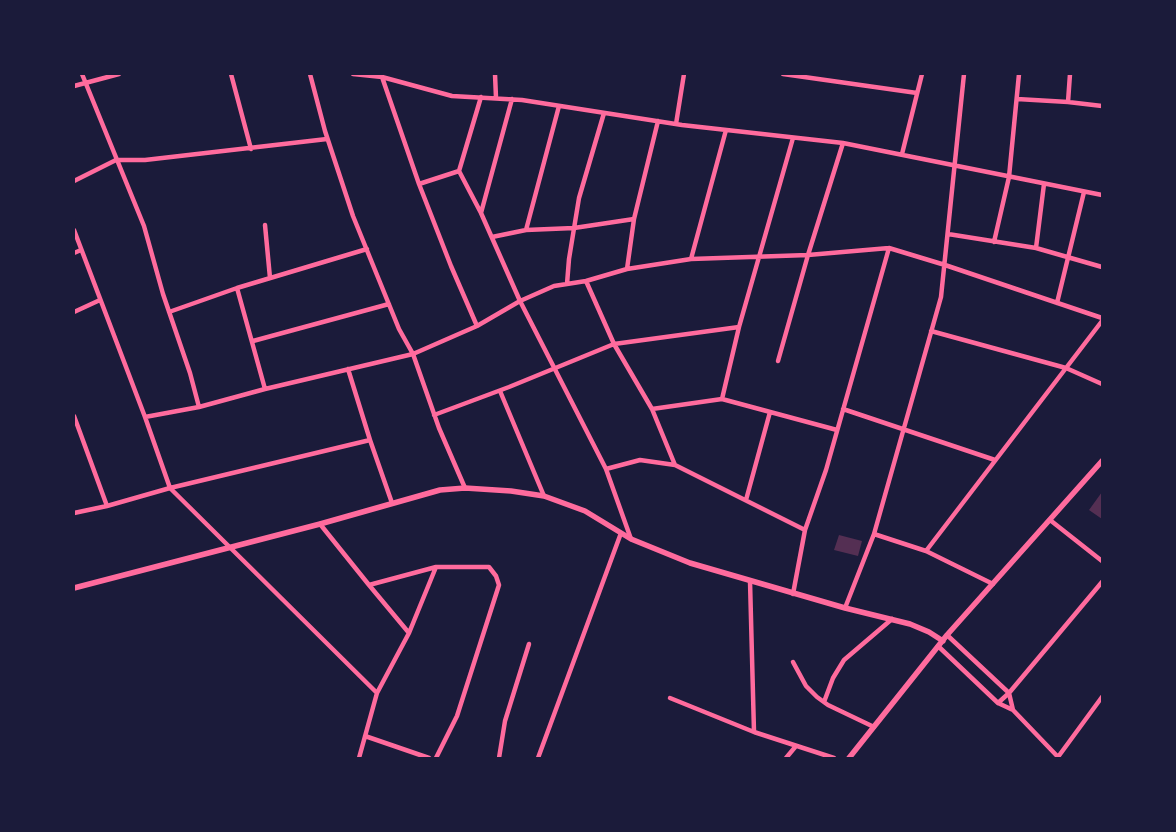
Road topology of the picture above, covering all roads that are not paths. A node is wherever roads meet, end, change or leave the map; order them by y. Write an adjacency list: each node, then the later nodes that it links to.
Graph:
1 (82, 74): 14 (street)
2 (119, 74): 14 (street)
3 (231, 74): 31 (street)
4 (310, 74): 29 (street)
5 (354, 74): 13 (street)
6 (495, 74): 18 (street)
7 (684, 74): 26 (street)
8 (783, 74): 16 (street)
9 (922, 74): 16 (street)
10 (964, 74): 34 (street)
11 (1019, 74): 20 (street)
12 (1070, 74): 21 (street)
13 (382, 77): 17 (street); 38 (street)
14 (85, 83): 15 (street); 33 (street)
15 (74, 86)
16 (917, 93): 32 (street)
17 (481, 97): 18 (street); 35 (street)
18 (496, 98): 19 (street)
19 (512, 99): 22 (street); 42 (street)
20 (1017, 99): 21 (street); 36 (street)
21 (1068, 102): 23 (street)
22 (559, 106): 24 (street); 47 (street)
23 (1102, 106)
24 (604, 113): 25 (street); 45 (street)
25 (658, 121): 26 (street); 43 (street)
26 (676, 124): 27 (street)
27 (726, 130): 28 (street); 59 (street)
28 (793, 138): 30 (street); 57 (street)
29 (328, 139): 31 (street); 53 (street)
30 (843, 144): 32 (street); 56 (street)
31 (251, 149): 33 (street)
32 (902, 154): 34 (street)
33 (116, 160): 37 (street); 72 (street)
34 (953, 166): 36 (street); 48 (street)
35 (459, 172): 38 (street); 42 (street)
36 (1009, 177): 39 (street); 50 (street)
37 (74, 181)
38 (419, 184): 74 (street)
39 (1044, 184): 40 (street); 52 (street)
40 (1084, 192): 41 (street); 58 (street)
41 (1102, 196)
42 (481, 214): 49 (street)
43 (634, 219): 45 (street); 62 (street)
44 (265, 225): 63 (street)
45 (574, 228): 47 (street); 65 (street)
46 (74, 230): 54 (street)
47 (526, 230): 49 (street)
48 (948, 234): 50 (street); 60 (street)
49 (492, 237): 68 (street)
50 (994, 242): 52 (street)
51 (889, 248): 56 (street); 60 (street); 90 (street)
52 (1036, 248): 58 (street)
53 (367, 249): 63 (street); 70 (street)
54 (81, 250): 55 (street); 67 (street)
55 (74, 253)
56 (808, 255): 57 (street); 80 (street)
57 (759, 258): 59 (street); 75 (street)
58 (1068, 258): 61 (street); 69 (street)
59 (691, 260): 62 (street)
60 (945, 265): 69 (street); 76 (street)
61 (1102, 267)
62 (627, 269): 64 (street)
63 (270, 278): 66 (street)
64 (586, 281): 65 (street); 78 (street)
65 (567, 284): 68 (street)
66 (238, 288): 72 (street); 77 (street)
67 (100, 300): 71 (street); 94 (street)
68 (520, 301): 74 (street); 81 (street)
69 (1057, 303): 73 (street)
70 (389, 304): 77 (street); 79 (street)
71 (74, 312)
72 (169, 312): 88 (street)
73 (1102, 319): 82 (street)
74 (477, 326): 79 (street)
75 (739, 327): 78 (street); 87 (street)
76 (931, 331): 82 (street); 96 (street)
77 (253, 341): 85 (street)
78 (614, 344): 81 (street); 89 (street)
79 (413, 354): 83 (street); 92 (street)
80 (778, 361)
81 (554, 368): 86 (street); 101 (street)
82 (1066, 368): 84 (street); 98 (street)
83 (348, 369): 85 (street); 97 (street)
84 (1102, 384)
85 (266, 388): 88 (street)
86 (500, 390): 92 (street); 104 (street)
87 (722, 400): 89 (street); 91 (street)
88 (199, 407): 94 (street)
89 (652, 409): 100 (street)
90 (843, 409): 95 (street); 96 (street)
91 (770, 412): 95 (street); 105 (street)
92 (434, 414): 103 (street)
93 (74, 416): 107 (street)
94 (145, 417): 102 (street)
95 (837, 430): 111 (street)
96 (903, 430): 98 (street); 113 (street)
97 (370, 440): 102 (street); 106 (street)
98 (995, 460): 116 (street)
99 (1102, 461): 109 (street)
100 (675, 465): 101 (street); 105 (street)
101 (606, 469): 114 (street)
102 (170, 488): 107 (street); 115 (street)
103 (465, 488): 104 (street); 106 (street)
104 (544, 496): 112 (street)
105 (746, 500): 111 (street)
106 (392, 503): 110 (street)
107 (107, 506): 108 (street)
108 (74, 513)
109 (1050, 520): 117 (street); 121 (street)
110 (320, 524): 115 (street); 122 (street)
111 (805, 530): 124 (street)
112 (621, 532): 114 (street); 147 (street)
113 (874, 534): 116 (street); 125 (street)
114 (631, 539): 119 (street)
115 (230, 548): 123 (street); 132 (street)
116 (926, 551): 121 (street)
117 (1102, 560)
118 (436, 567): 122 (street); 127 (street); 145 (street)
119 (750, 581): 124 (street); 140 (street)
120 (1102, 582): 133 (street)
121 (993, 584): 128 (street)
122 (369, 585): 127 (street)
123 (74, 588)
124 (793, 594): 125 (street)
125 (845, 608): 126 (street)
126 (892, 619): 130 (street); 136 (street)
127 (409, 633): 132 (street)
128 (947, 635): 130 (street); 133 (street)
129 (529, 644): 146 (street)
130 (941, 644): 137 (street); 139 (street)
131 (793, 662): 136 (street)
132 (377, 693): 141 (street)
133 (1009, 693): 137 (street); 138 (street)
134 (1102, 697): 151 (street)
135 (670, 698): 140 (street)
136 (824, 702): 139 (street)
137 (998, 703): 138 (street)
138 (1013, 710): 151 (street)
139 (874, 727): 150 (street)
140 (754, 732): 142 (street)
141 (364, 736): 143 (street); 144 (street)
142 (796, 746): 148 (street); 149 (street)
143 (359, 758)
144 (429, 758)
145 (436, 758)
146 (499, 758)
147 (538, 758)
148 (786, 758)
149 (834, 758)
150 (849, 758)
151 (1059, 758)

